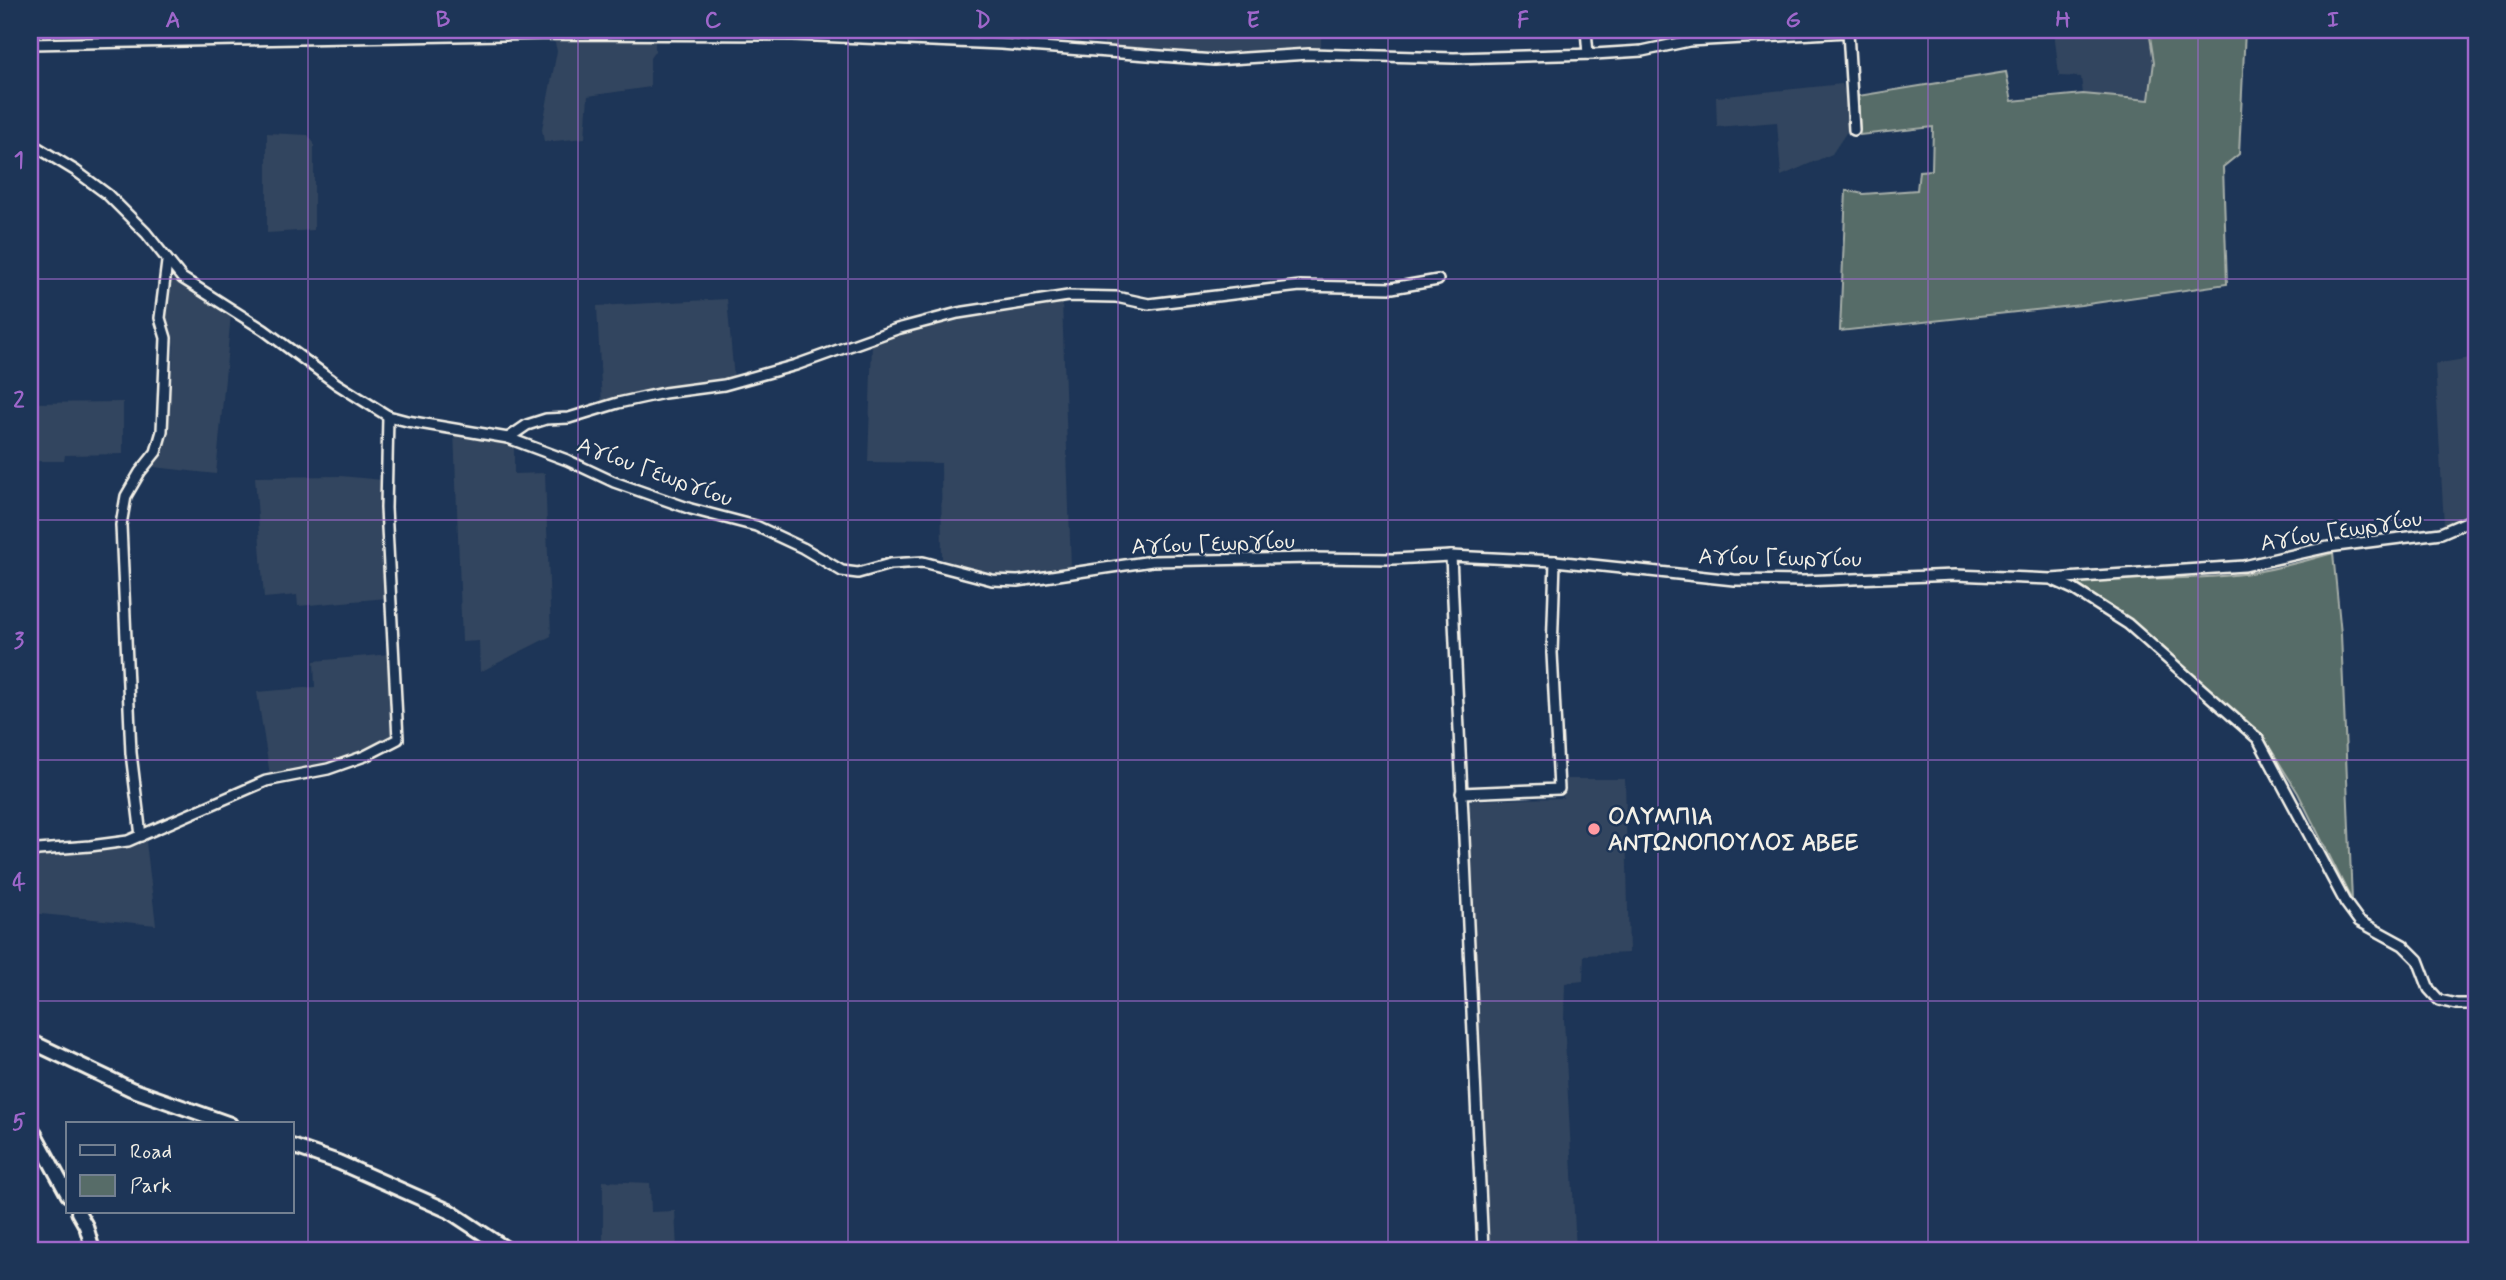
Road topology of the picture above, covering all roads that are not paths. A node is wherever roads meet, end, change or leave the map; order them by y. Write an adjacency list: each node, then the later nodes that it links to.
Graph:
1 (121, 30): 3 (street)
2 (1586, 30): 5 (street)
3 (121, 41): 4 (street); 5 (street)
4 (30, 44)
5 (1588, 54): 6 (street)
6 (1854, 130)
7 (30, 143): 8 (street, Αγίου Γεωργίου)
8 (167, 262): 10 (street, Αγίου Γεωργίου); 17 (street)
9 (1438, 280): 11 (street)
10 (388, 416): 11 (street, Αγίου Γεωργίου); 17 (street)
11 (508, 438): 13 (street, Αγίου Γεωργίου)
12 (2476, 518): 15 (street, Αγίου Γεωργίου)
13 (1451, 556): 14 (street, Αγίου Γεωργίου); 16 (street)
14 (1555, 561): 15 (street, Αγίου Γεωργίου); 16 (street)
15 (2051, 579): 19 (street)
16 (1461, 793): 28 (street)
17 (141, 836): 18 (street)
18 (30, 853)
19 (2476, 1004)
20 (30, 1041): 21 (street)
21 (224, 1122)
22 (30, 1125): 24 (street)
23 (294, 1147): 27 (street)
24 (66, 1191)
25 (79, 1214): 26 (street)
26 (93, 1250)
27 (508, 1250)
28 (1483, 1250)

